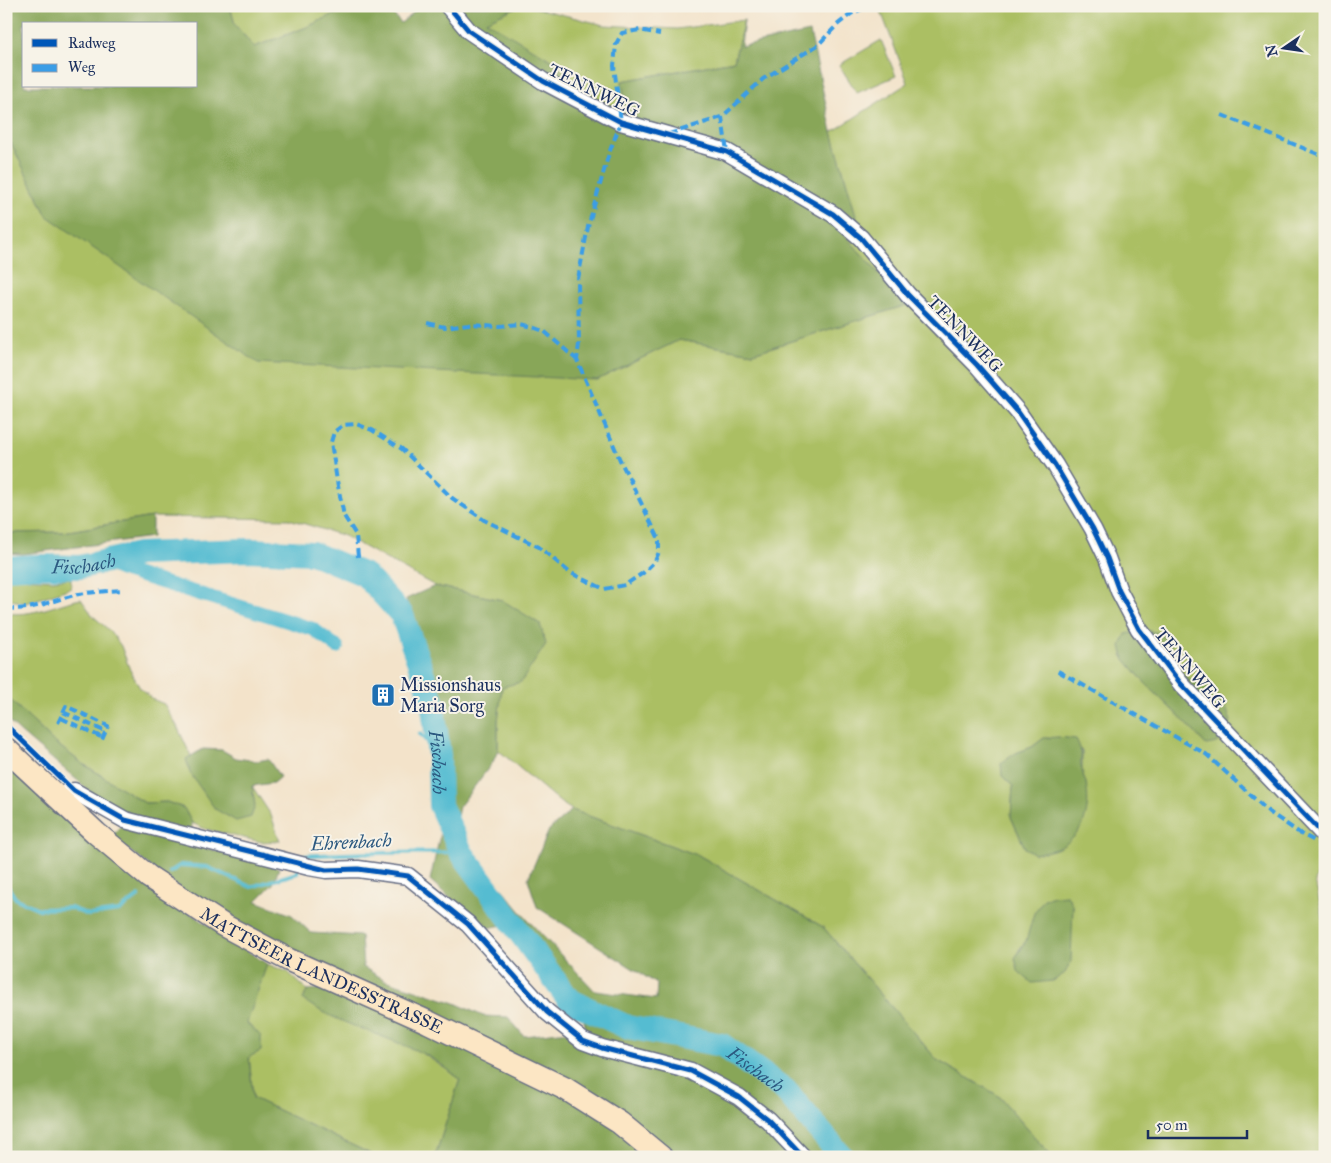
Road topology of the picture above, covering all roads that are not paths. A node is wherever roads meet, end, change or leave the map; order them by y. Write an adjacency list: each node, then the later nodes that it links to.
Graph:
1 (448, 6): 4 (street, TENNWEG)
2 (6, 749): 3 (main road, MATTSEER LANDESSTRASSE)
3 (56, 796): 5 (main road, MATTSEER LANDESSTRASSE); 6 (street)
4 (1325, 836)
5 (661, 1157)
6 (803, 1157)

